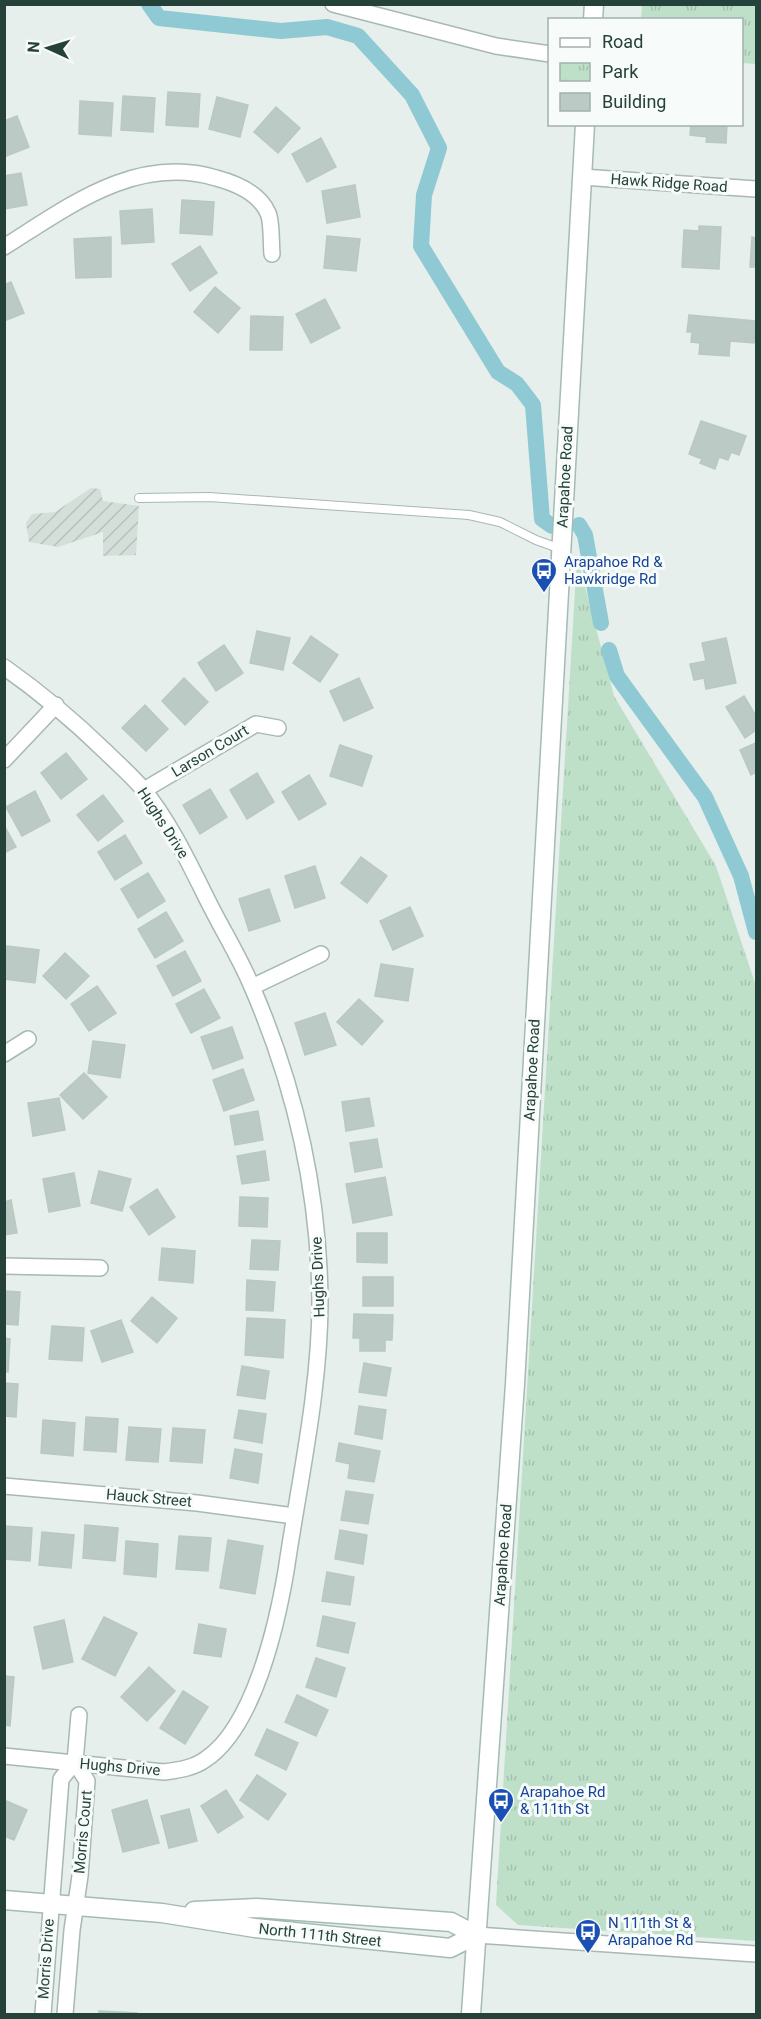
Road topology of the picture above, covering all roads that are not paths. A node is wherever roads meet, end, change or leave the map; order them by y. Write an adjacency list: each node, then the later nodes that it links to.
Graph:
1 (333, 4): 2 (street)
2 (548, 54)
3 (585, 126): 4 (main road, Arapahoe Road)
4 (582, 177): 5 (street, Hawk Ridge Road); 9 (main road, Arapahoe Road)
5 (756, 189)
6 (4, 247): 7 (street)
7 (272, 254)
8 (139, 498): 9 (lane)
9 (561, 549): 30 (main road, Arapahoe Road)
10 (4, 667): 11 (street, Hughs Drive)
11 (56, 705): 13 (street); 14 (street, Hughs Drive)
12 (278, 728): 14 (street, Larson Court)
13 (4, 760)
14 (144, 790): 16 (street, Hughs Drive)
15 (321, 954): 16 (street)
16 (252, 987): 22 (street, Hughs Drive)
17 (28, 1039): 18 (street)
18 (4, 1054)
19 (4, 1266): 20 (street)
20 (100, 1268)
21 (4, 1486): 22 (street, Hauck Street)
22 (294, 1516): 25 (street, Hughs Drive)
23 (79, 1715): 25 (street, Morris Court)
24 (4, 1756): 25 (street, Hughs Drive)
25 (75, 1762): 27 (street, Morris Court); 28 (street, Morris Court)
26 (4, 1900): 27 (main road, North 111th Street)
27 (50, 1904): 28 (main road, North 111th Street); 32 (street, Morris Drive)
28 (74, 1905): 29 (main road, North 111th Street); 33 (street, Morris Drive)
29 (162, 1913): 30 (main road, North 111th Street); 30 (main road, North 111th Street)
30 (476, 1935): 31 (street, North 111th Street); 34 (main road, Arapahoe Road)
31 (756, 1954)
32 (42, 2014)
33 (65, 2014)
34 (471, 2014)

